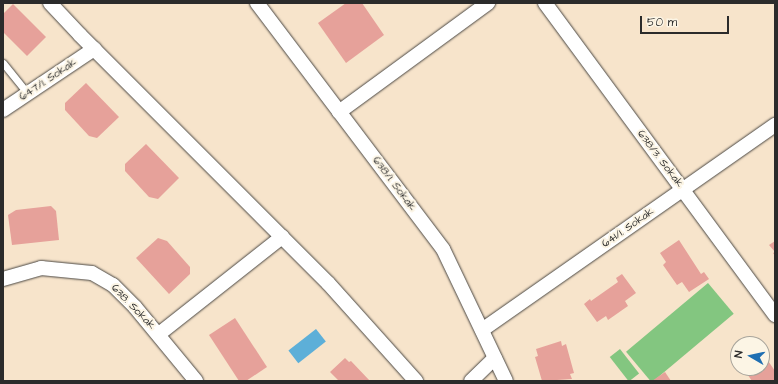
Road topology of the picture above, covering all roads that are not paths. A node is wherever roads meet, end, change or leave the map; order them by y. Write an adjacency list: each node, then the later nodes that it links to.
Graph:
1 (50, 3): 5 (street)
2 (257, 3): 9 (street, 638/1. Sokak)
3 (488, 3): 9 (street)
4 (545, 3): 11 (street, 638/3. Sokak)
5 (94, 49): 7 (street, 647/1. Sokak); 12 (street)
6 (3, 63): 7 (lane)
7 (28, 94): 8 (street, 647/1. Sokak)
8 (3, 110)
9 (339, 112): 15 (street, 638/1. Sokak)
10 (775, 125): 11 (street, 641/1. Sokak)
11 (683, 190): 14 (street, 638/3. Sokak); 15 (street, 641/1. Sokak)
12 (282, 237): 16 (street); 19 (street)
13 (3, 279): 16 (street, 638. Sokak)
14 (775, 315)
15 (482, 330): 17 (street, 638/1. Sokak)
16 (159, 334): 18 (street, 638. Sokak)
17 (495, 358): 20 (street); 21 (street, 638/1. Sokak)
18 (196, 381)
19 (416, 381)
20 (471, 381)
21 (506, 381)

